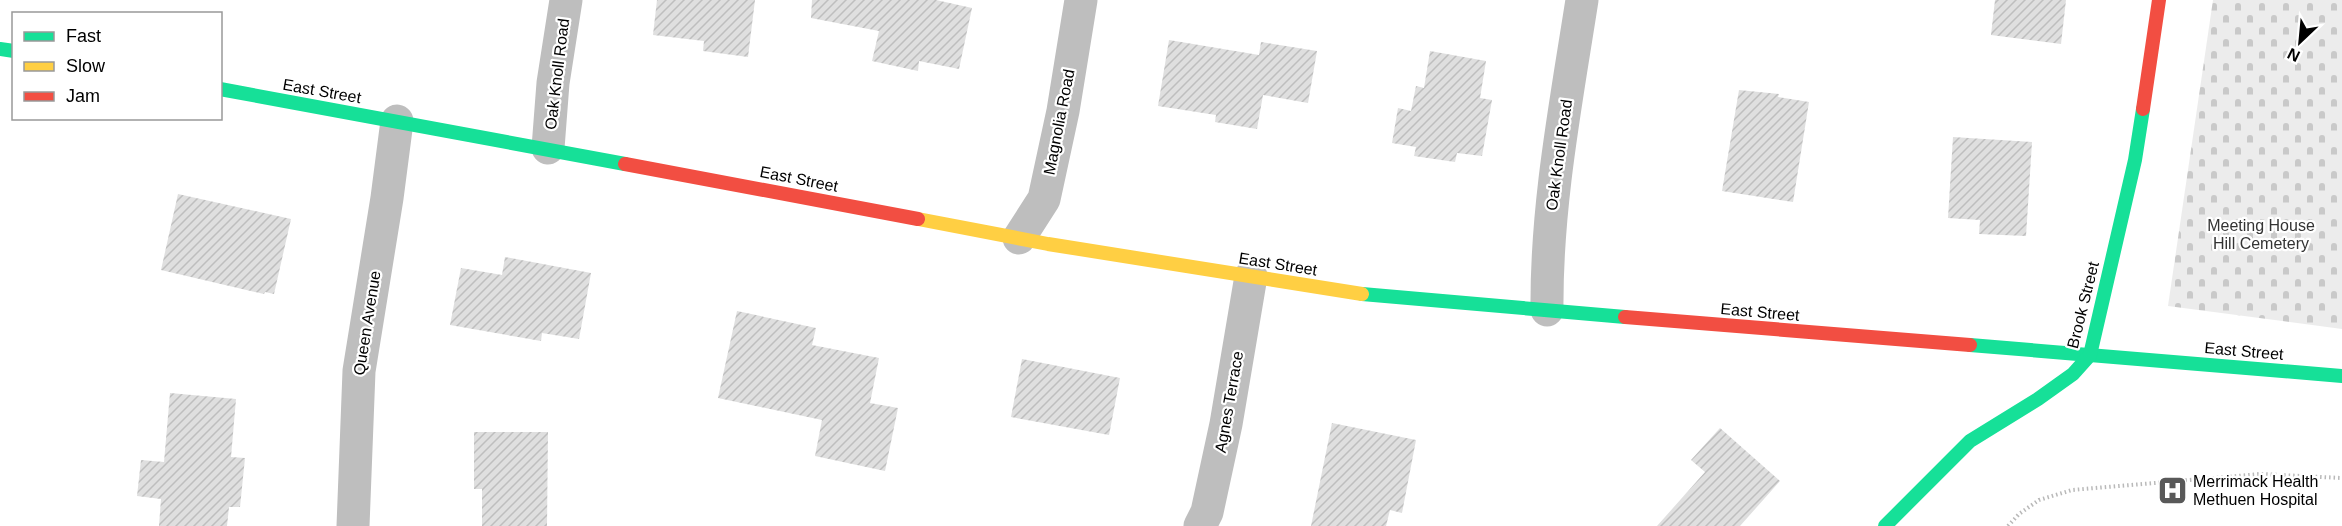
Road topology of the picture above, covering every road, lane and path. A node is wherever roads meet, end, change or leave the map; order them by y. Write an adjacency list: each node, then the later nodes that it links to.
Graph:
1 (566, 0): 7 (street, Oak Knoll Road)
2 (1081, 0): 8 (street, Magnolia Road)
3 (1582, 0): 10 (street, Oak Knoll Road)
4 (2159, 0): 11 (main road, Brook Street)
5 (222, 89): 6 (main road, East Street)
6 (397, 121): 7 (main road, East Street); 14 (street, Queen Avenue)
7 (548, 148): 8 (main road, East Street)
8 (1019, 238): 9 (main road, East Street)
9 (1251, 276): 10 (main road, East Street); 15 (street, Agnes Terrace)
10 (1547, 310): 11 (main road, East Street)
11 (2090, 355): 12 (main road, East Street); 16 (main road, Brook Street)
12 (2342, 376)
13 (2342, 478): 17 (path)
14 (353, 526)
15 (1200, 526)
16 (1885, 526)
17 (2008, 526)

